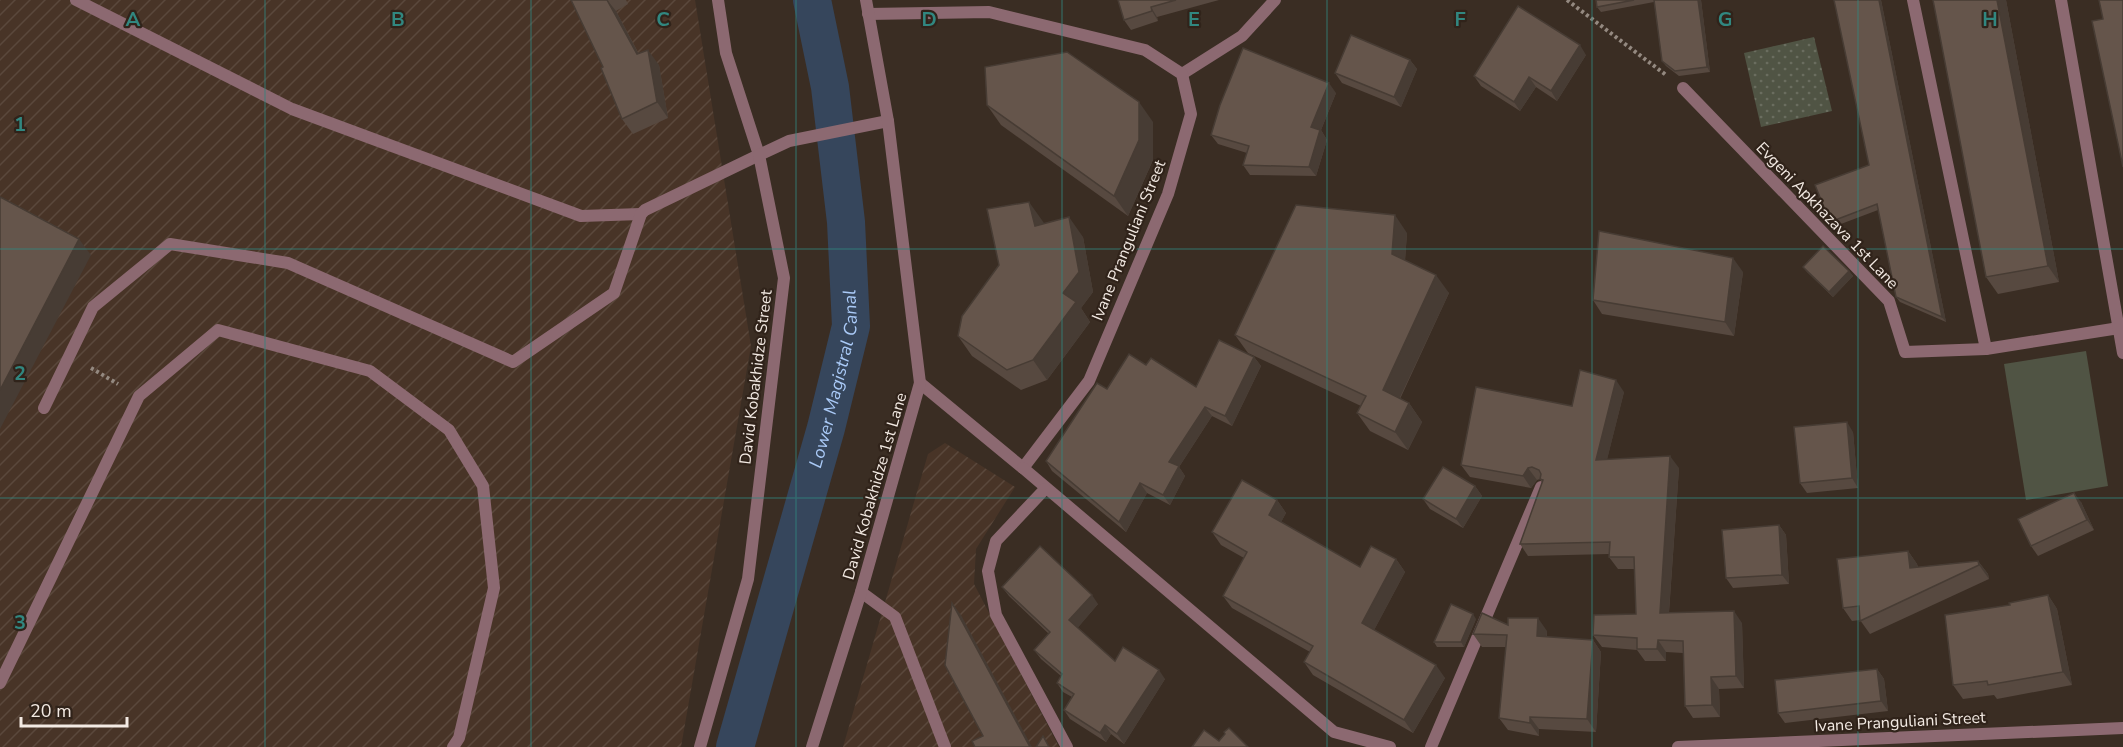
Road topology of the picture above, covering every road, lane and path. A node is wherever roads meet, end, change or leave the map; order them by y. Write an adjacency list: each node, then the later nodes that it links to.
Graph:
1 (76, 0): 13 (street)
2 (718, 0): 12 (street, David Kobakhidze Street)
3 (866, 0): 8 (street)
4 (1275, 0): 9 (street)
5 (1567, 0): 10 (path)
6 (1914, 0): 15 (street)
7 (2061, 0): 14 (street)
8 (868, 14): 9 (street); 11 (street)
9 (1182, 74): 21 (street, Ivane Pranguliani Street)
10 (1683, 88): 15 (street, Evgeni Apkhazava 1st Lane)
11 (888, 121): 12 (street); 18 (street, David Kobakhidze 1st Lane)
12 (759, 155): 13 (street); 28 (street, David Kobakhidze Street)
13 (641, 214): 17 (street)
14 (2119, 328): 15 (street, Evgeni Apkhazava 1st Lane); 16 (street)
15 (1986, 349)
16 (2123, 353)
17 (70, 356): 19 (path); 20 (street)
18 (920, 382): 21 (street); 24 (street, David Kobakhidze 1st Lane)
19 (139, 396): 25 (street); 27 (street)
20 (44, 408)
21 (1023, 468): 23 (street)
22 (1541, 487): 33 (street)
23 (1046, 489): 31 (street); 32 (street)
24 (861, 592): 29 (street, David Kobakhidze 1st Lane); 30 (street)
25 (0, 683)
26 (2123, 728): 34 (street, Ivane Pranguliani Street)
27 (453, 747)
28 (700, 747)
29 (813, 747)
30 (945, 747)
31 (1067, 747)
32 (1390, 747)
33 (1431, 747)
34 (1678, 747)

